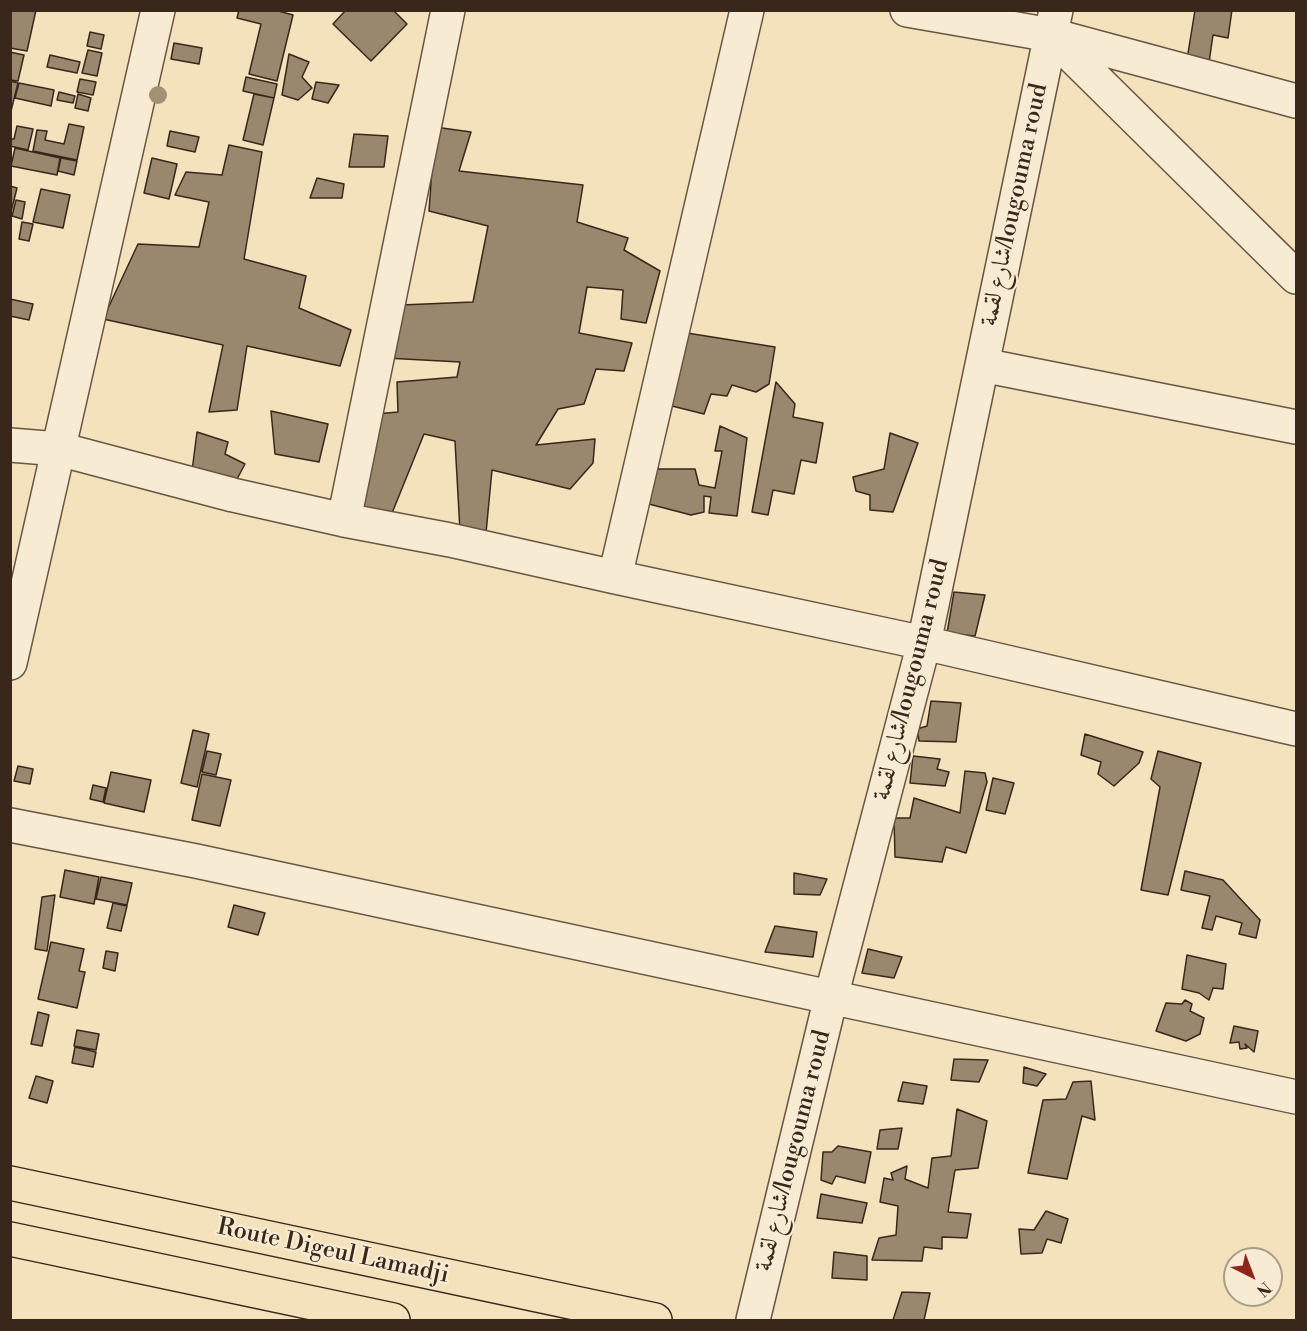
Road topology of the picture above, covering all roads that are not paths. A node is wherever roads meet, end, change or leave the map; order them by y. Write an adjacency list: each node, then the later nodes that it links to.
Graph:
1 (158, 10): 11 (street)
2 (448, 10): 12 (street)
3 (747, 10): 13 (street)
4 (907, 10): 5 (street)
5 (1054, 17): 6 (street); 7 (street); 8 (street, شارع لقمة/lougouma roud)
6 (1296, 100)
7 (1296, 277)
8 (982, 365): 9 (street); 14 (street, شارع لقمة/lougouma roud)
9 (1296, 427)
10 (10, 445): 11 (street)
11 (59, 449): 12 (street); 15 (street)
12 (344, 520): 13 (street)
13 (615, 577): 14 (street)
14 (924, 644): 16 (street); 18 (street, شارع لقمة/lougouma roud)
15 (10, 663)
16 (1296, 729)
17 (10, 825): 18 (street)
18 (831, 997): 19 (street); 24 (street, شارع لقمة/lougouma roud)
19 (1296, 1097)
20 (10, 1183): 23 (main road, Route Digeul Lamadji)
21 (10, 1239): 22 (main road)
22 (393, 1320)
23 (655, 1320)
24 (753, 1320)

